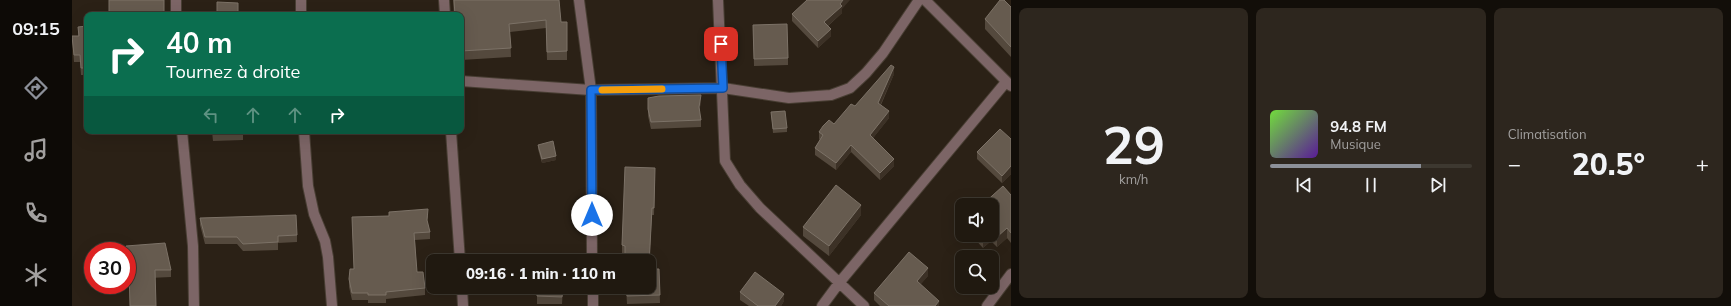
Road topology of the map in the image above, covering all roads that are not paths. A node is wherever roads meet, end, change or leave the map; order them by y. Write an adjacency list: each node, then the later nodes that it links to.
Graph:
1 (176, 0): 8 (street)
2 (301, 0): 9 (street)
3 (444, 0): 10 (street)
4 (579, 0): 14 (street)
5 (718, 0): 13 (street)
6 (919, 0): 13 (street)
7 (925, 0): 12 (street)
8 (176, 12)
9 (301, 12)
10 (445, 12)
11 (464, 81): 14 (street)
12 (1009, 84): 21 (street)
13 (723, 88): 14 (street); 21 (street)
14 (591, 90): 19 (street)
15 (182, 134): 24 (street)
16 (304, 134): 25 (street)
17 (451, 134): 18 (street)
18 (460, 254)
19 (592, 254)
20 (1011, 274): 30 (street)
21 (839, 282): 28 (street); 29 (street)
22 (462, 294): 26 (street)
23 (592, 294): 27 (street)
24 (194, 306)
25 (332, 306)
26 (463, 306)
27 (593, 306)
28 (822, 306)
29 (864, 306)
30 (987, 306)

